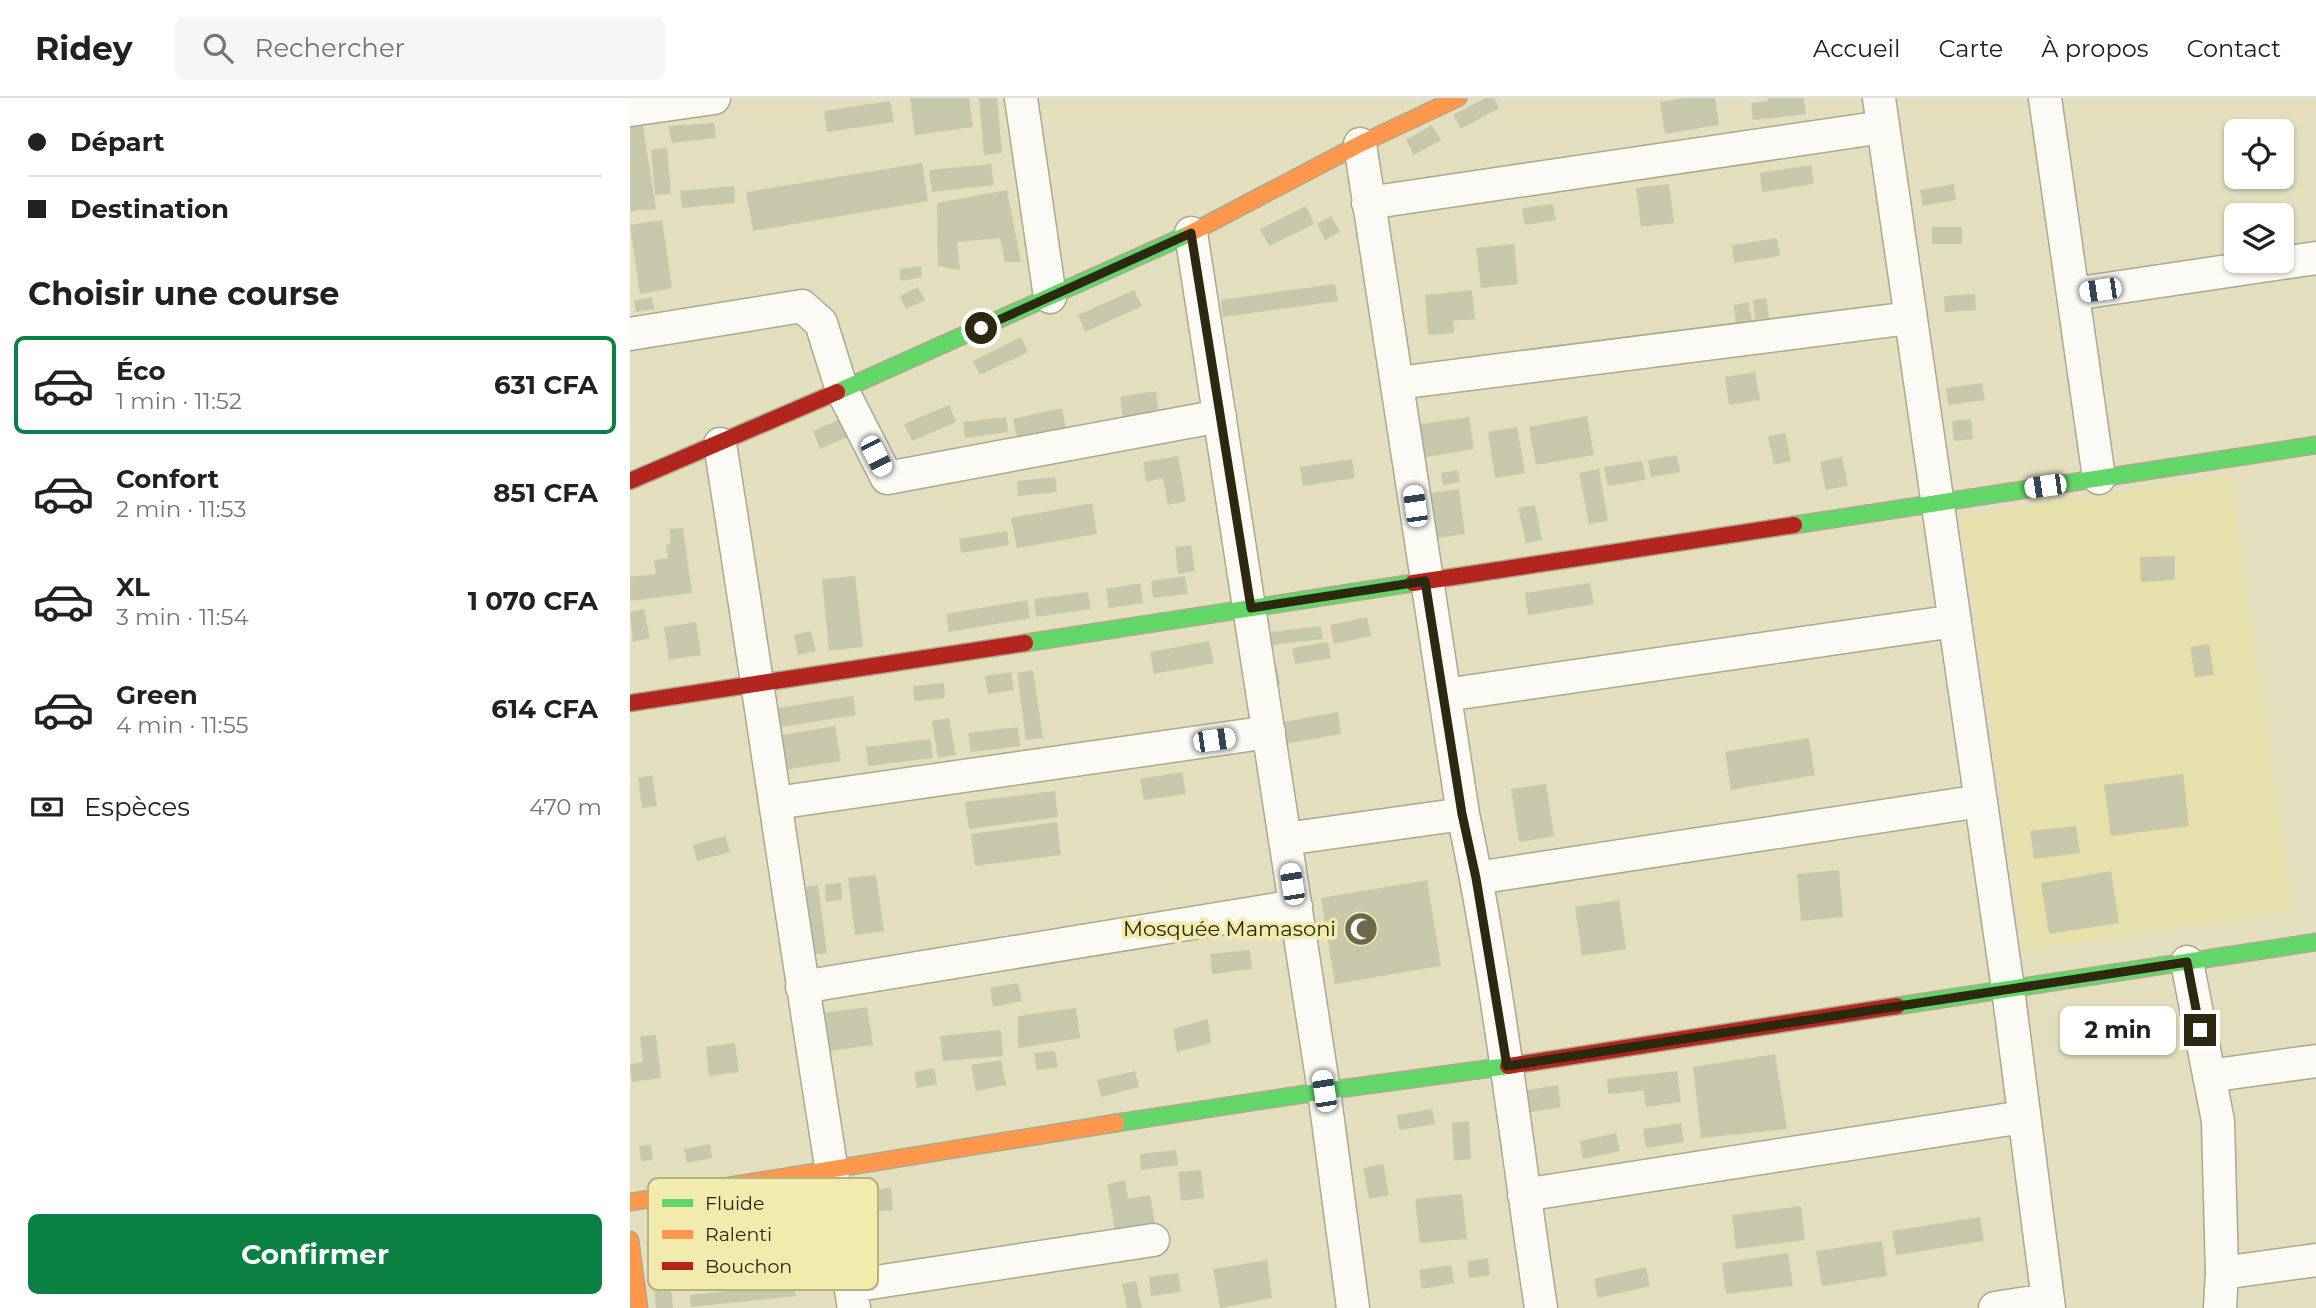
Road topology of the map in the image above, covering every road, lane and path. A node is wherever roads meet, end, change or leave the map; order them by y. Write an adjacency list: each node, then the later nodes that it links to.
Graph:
1 (714, 98): 5 (street)
2 (1021, 98): 12 (street)
3 (1458, 98): 7 (street)
4 (2045, 98): 11 (street)
5 (630, 110)
6 (1881, 113): 8 (street); 13 (street)
7 (1360, 144): 8 (street); 9 (street)
8 (1368, 203): 15 (street)
9 (1191, 233): 12 (street); 17 (street)
10 (2316, 258): 11 (street)
11 (2073, 294): 20 (street)
12 (1050, 297): 16 (street)
13 (1910, 318): 15 (street); 22 (street)
14 (630, 334): 16 (street)
15 (1398, 383): 23 (street)
16 (842, 390): 17 (street); 18 (street)
17 (1220, 416): 24 (street)
18 (720, 444): 21 (street); 26 (street)
19 (2316, 445): 20 (street)
20 (2099, 478): 22 (street)
21 (630, 481)
22 (1937, 503): 23 (street); 25 (street)
23 (1425, 581): 24 (street); 27 (street)
24 (1251, 608): 26 (street); 29 (street)
25 (1955, 621): 27 (street); 30 (street)
26 (758, 682): 28 (street); 31 (street)
27 (1445, 695): 32 (street)
28 (630, 703)
29 (1269, 732): 31 (street); 33 (street)
30 (1981, 800): 34 (street); 39 (street)
31 (776, 803): 38 (street)
32 (1462, 814): 33 (street); 34 (street)
33 (1284, 839): 35 (street)
34 (1476, 878): 41 (street)
35 (1296, 906): 38 (street); 43 (street)
36 (2316, 942): 37 (street)
37 (2187, 962): 39 (street); 42 (street)
38 (802, 987): 45 (street)
39 (2008, 989): 41 (street); 44 (street)
40 (2316, 1062): 42 (street)
41 (1507, 1066): 43 (street); 48 (street)
42 (2209, 1076): 54 (street)
43 (1324, 1091): 45 (street); 58 (street)
44 (2023, 1117): 48 (street); 56 (street)
45 (831, 1168): 46 (street); 47 (street)
46 (772, 1178)
47 (833, 1178)
48 (1524, 1195): 59 (street)
49 (648, 1199): 50 (street)
50 (630, 1202)
51 (630, 1240): 57 (street)
52 (1153, 1240): 55 (street)
53 (2316, 1260): 54 (street)
54 (2222, 1273): 61 (street)
55 (852, 1297)
56 (2048, 1304): 60 (street)
57 (639, 1308)
58 (1353, 1308)
59 (1541, 1308)
60 (1995, 1308)
61 (2220, 1308)

